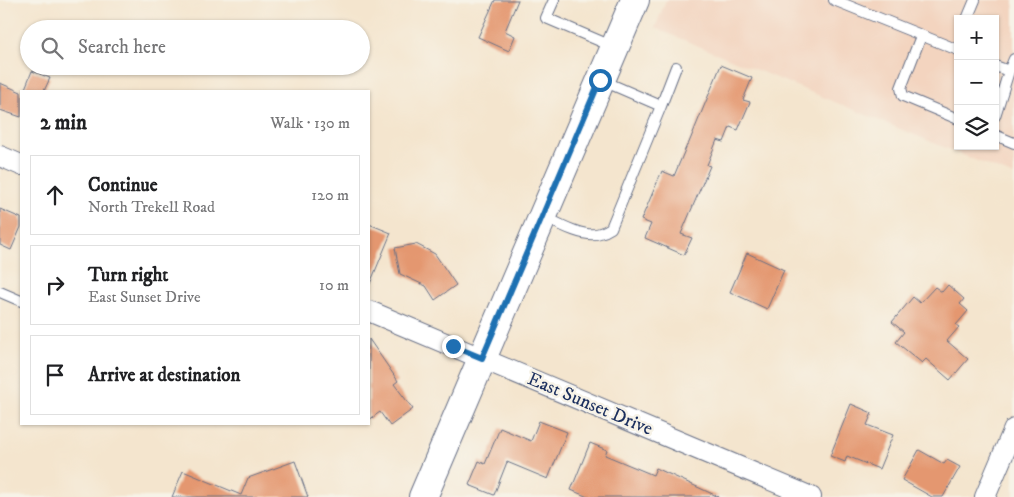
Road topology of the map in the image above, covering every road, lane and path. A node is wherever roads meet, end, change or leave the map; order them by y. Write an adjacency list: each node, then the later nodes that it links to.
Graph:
1 (554, 0): 8 (lane)
2 (634, 0): 8 (main road)
3 (834, 0): 6 (lane)
4 (975, 0): 5 (lane)
5 (969, 15)
6 (921, 36): 7 (lane); 16 (lane)
7 (954, 46)
8 (614, 47): 13 (main road)
9 (1014, 59): 12 (lane)
10 (999, 67): 12 (lane)
11 (676, 68): 15 (lane)
12 (1009, 71): 14 (lane)
13 (600, 80): 15 (lane); 21 (main road)
14 (998, 105)
15 (661, 106): 21 (lane)
16 (954, 117)
17 (999, 137): 18 (lane)
18 (1014, 143)
19 (0, 156): 20 (street)
20 (20, 165)
21 (542, 216): 25 (main road)
22 (0, 292): 23 (lane)
23 (20, 301)
24 (370, 310): 25 (street, East Sunset Drive)
25 (482, 358): 27 (main road); 28 (street, East Sunset Drive)
26 (1014, 429): 29 (street)
27 (423, 497)
28 (811, 497)
29 (986, 497)

